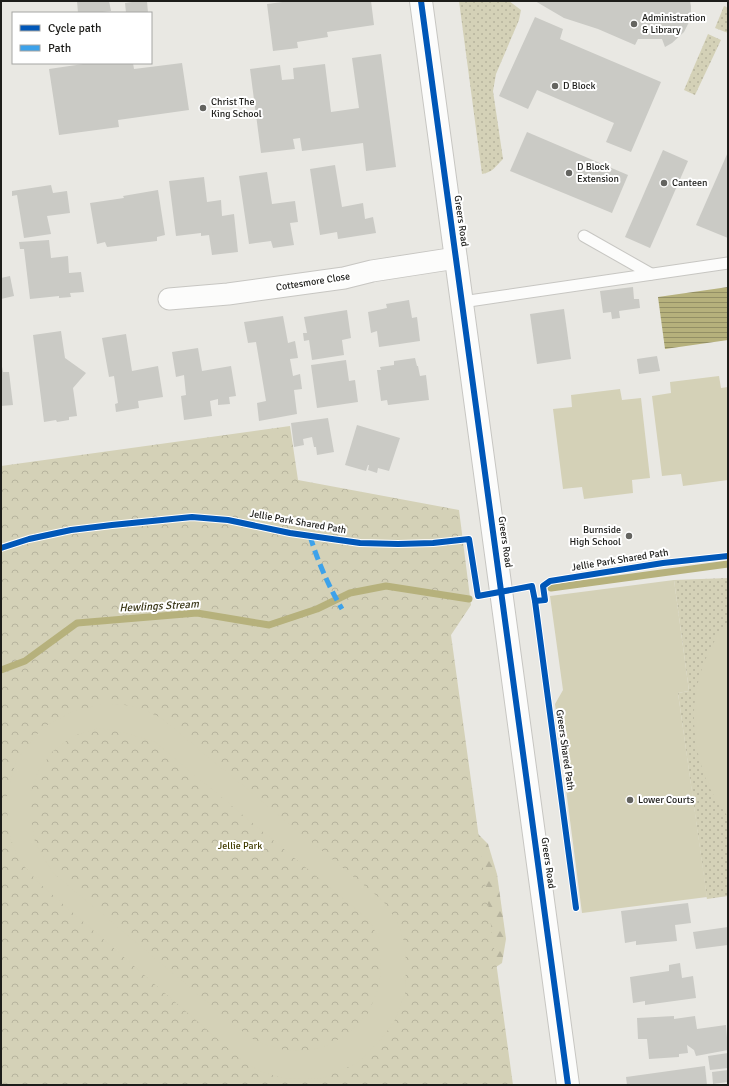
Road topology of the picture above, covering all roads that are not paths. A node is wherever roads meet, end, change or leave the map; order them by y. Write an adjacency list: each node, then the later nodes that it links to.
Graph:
1 (421, 1): 3 (street, Greers Road)
2 (584, 236): 5 (lane)
3 (456, 258): 6 (street, Cottesmore Close); 7 (street, Greers Road)
4 (728, 263): 5 (lane)
5 (651, 274): 7 (lane)
6 (169, 299)
7 (462, 302): 8 (street, Greers Road)
8 (568, 1085)

